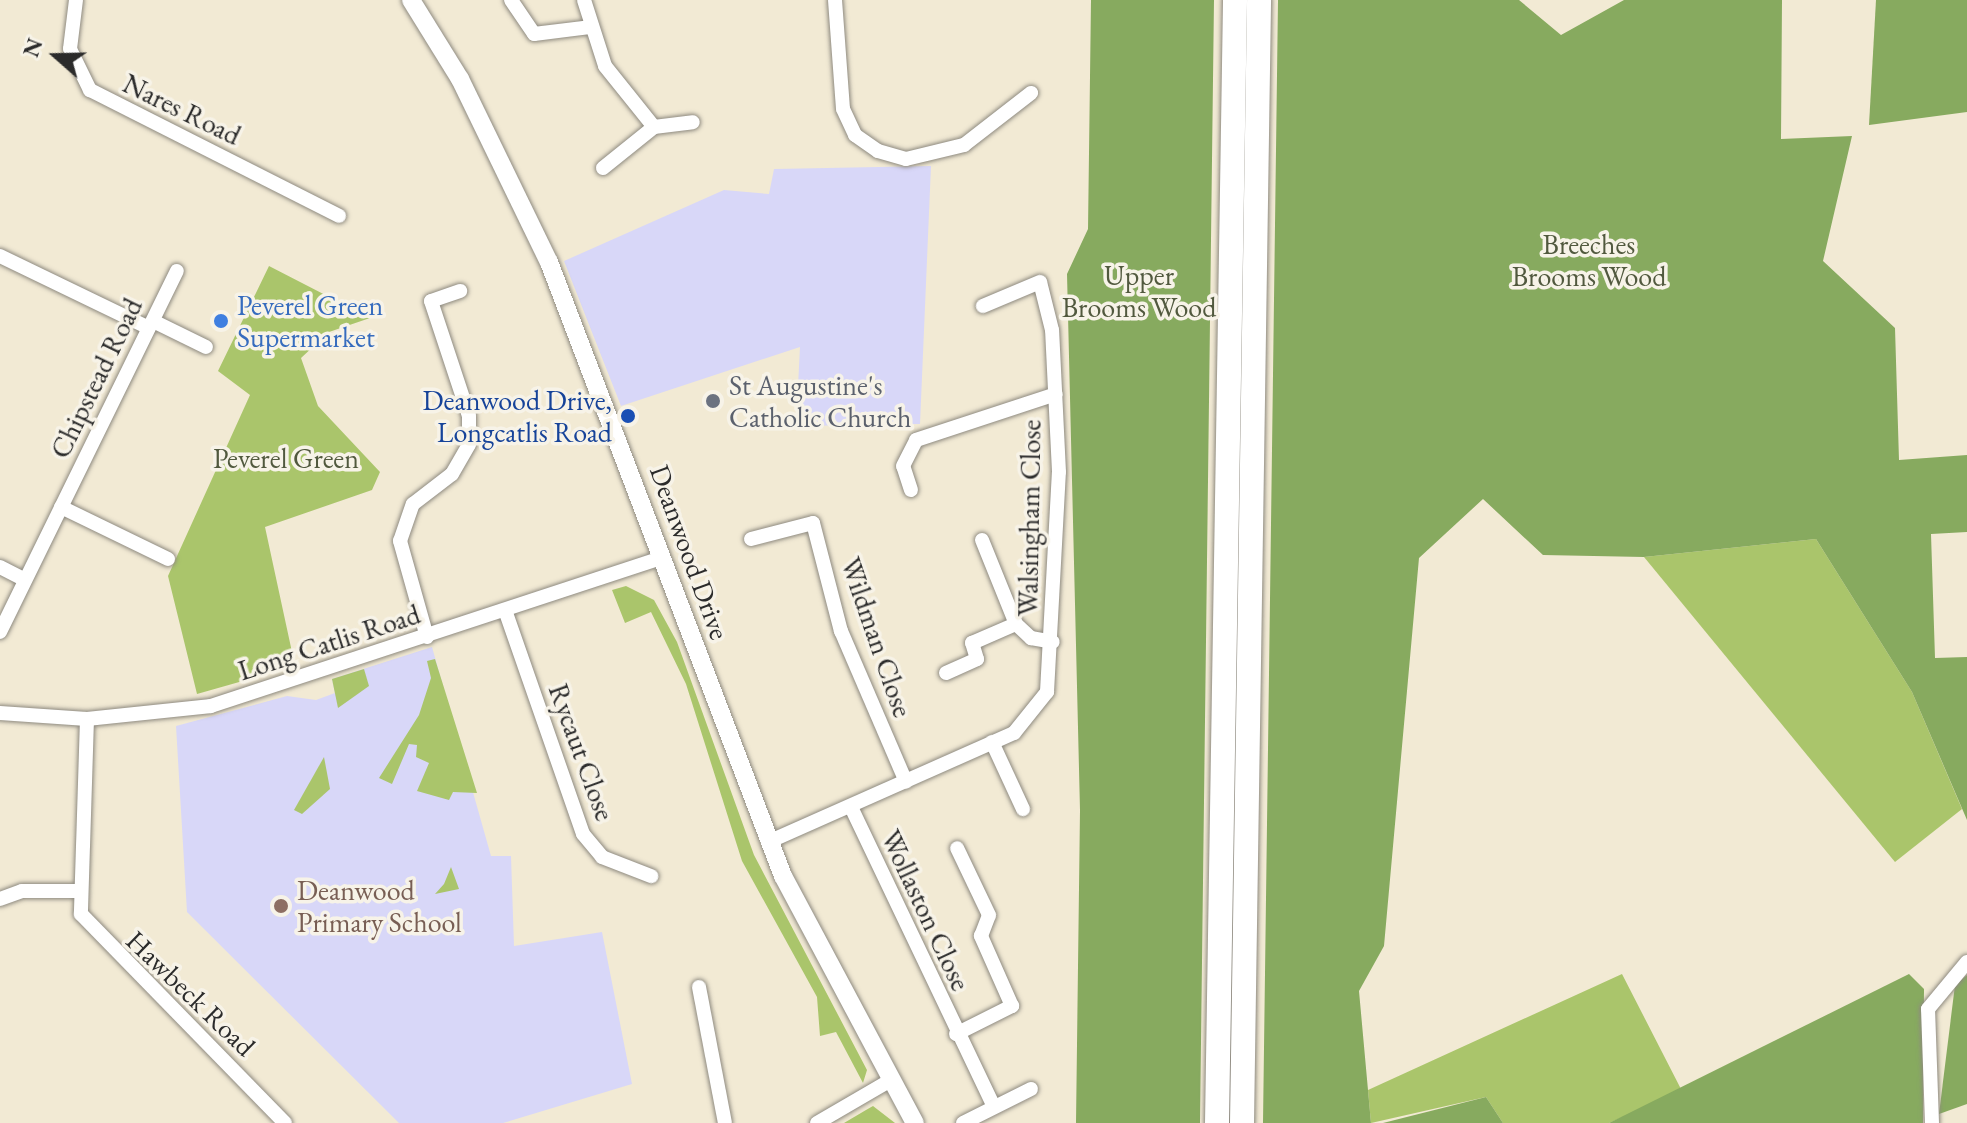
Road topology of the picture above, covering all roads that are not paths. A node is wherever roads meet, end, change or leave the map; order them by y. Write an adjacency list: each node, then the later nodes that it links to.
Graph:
1 (76, 0): 13 (street, Nares Road)
2 (411, 0): 25 (street, Deanwood Drive)
3 (511, 0): 8 (street)
4 (584, 0): 8 (street)
5 (835, 0): 9 (street)
6 (1235, 0): 57 (highway)
7 (1259, 0): 58 (highway)
8 (590, 27): 11 (street)
9 (1031, 93)
10 (693, 122): 11 (street)
11 (654, 127): 12 (street)
12 (603, 168)
13 (339, 216)
14 (0, 256): 18 (street)
15 (177, 271): 18 (street, Chipstead Road)
16 (460, 291): 32 (street)
17 (983, 306): 20 (street, Walsingham Close)
18 (151, 325): 19 (street); 22 (street, Chipstead Road)
19 (206, 347)
20 (1056, 394): 21 (street, Walsingham Close); 33 (street, Walsingham Close)
21 (911, 490)
22 (61, 507): 26 (street); 28 (street, Chipstead Road)
23 (751, 539): 38 (street, Wildman Close)
24 (982, 540): 30 (street, Walsingham Close)
25 (663, 557): 29 (street, Long Catlis Road); 41 (street, Deanwood Drive)
26 (168, 559)
27 (0, 567): 28 (street)
28 (25, 580): 31 (street, Chipstead Road)
29 (505, 610): 32 (street, Long Catlis Road); 43 (street, Rycaut Close)
30 (1016, 624): 33 (street, Walsingham Close); 34 (street, Walsingham Close)
31 (0, 632)
32 (427, 637): 36 (street, Long Catlis Road)
33 (1053, 642): 37 (street, Walsingham Close)
34 (946, 673)
35 (0, 713): 36 (street, Long Catlis Road)
36 (87, 719): 44 (street, Hawbeck Road)
37 (992, 742): 38 (street, Walsingham Close); 40 (street)
38 (906, 782): 39 (street, Walsingham Close)
39 (851, 807): 41 (street, Walsingham Close); 48 (street, Wollaston Close)
40 (1023, 809)
41 (768, 842): 49 (street, Deanwood Drive)
42 (957, 848): 48 (street, Wollaston Close)
43 (651, 876)
44 (77, 891): 45 (street); 52 (street, Hawbeck Road)
45 (0, 899)
46 (1967, 962): 59 (street)
47 (699, 987): 53 (street)
48 (956, 1034): 51 (street, Wollaston Close)
49 (891, 1080): 54 (street); 55 (street, Deanwood Drive)
50 (1031, 1089): 51 (street)
51 (994, 1107): 56 (street)
52 (285, 1123)
53 (725, 1123)
54 (817, 1123)
55 (915, 1123)
56 (963, 1123)
57 (1217, 1123)
58 (1242, 1123)
59 (1932, 1123)

